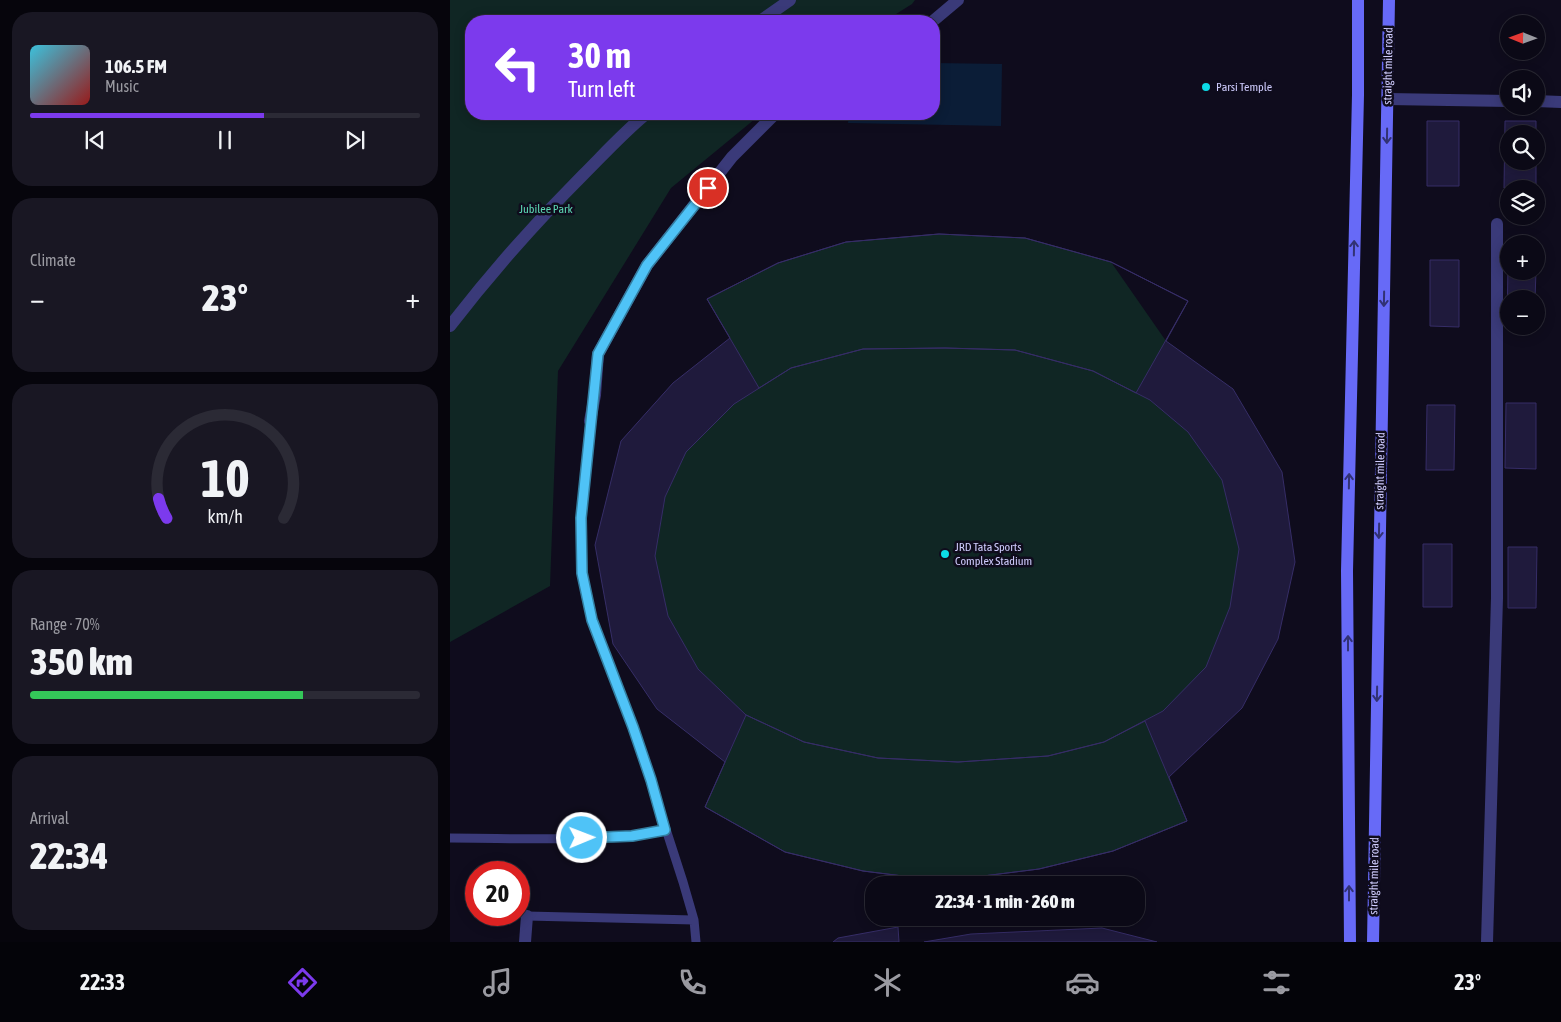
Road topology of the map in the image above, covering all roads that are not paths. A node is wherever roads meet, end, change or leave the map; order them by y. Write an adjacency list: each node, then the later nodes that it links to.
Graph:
1 (790, 0): 5 (street)
2 (958, 0): 6 (street)
3 (1358, 0): 23 (street, straight mile road, one-way to 3)
4 (1389, 0): 7 (street, straight mile road)
5 (769, 15)
6 (940, 16)
7 (1388, 99): 8 (street); 24 (street, straight mile road, one-way to 24)
8 (1500, 101)
9 (1545, 101): 10 (street)
10 (1561, 102)
11 (639, 120): 14 (street)
12 (769, 120): 15 (street)
13 (1497, 224): 25 (street)
14 (450, 326)
15 (590, 421): 16 (lane)
16 (665, 830): 17 (lane); 19 (lane)
17 (450, 838)
18 (530, 916): 19 (lane)
19 (694, 920): 22 (lane)
20 (526, 926): 21 (street)
21 (525, 942)
22 (696, 942)
23 (1350, 942)
24 (1373, 942)
25 (1487, 942)

